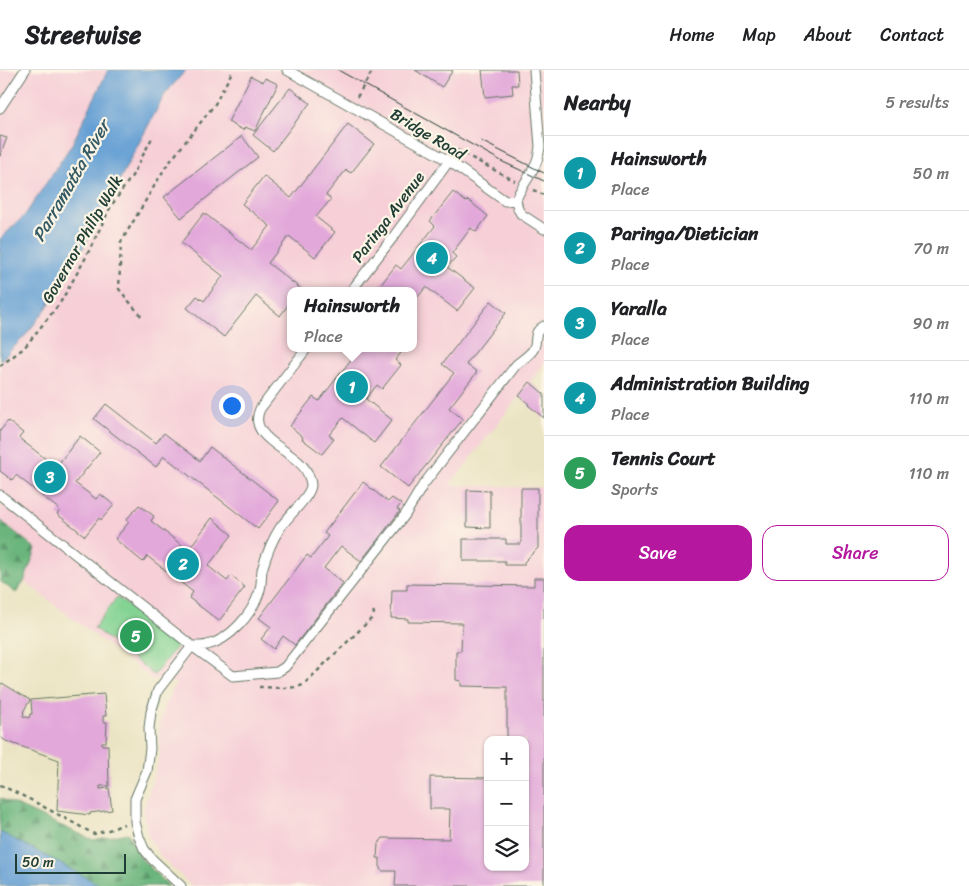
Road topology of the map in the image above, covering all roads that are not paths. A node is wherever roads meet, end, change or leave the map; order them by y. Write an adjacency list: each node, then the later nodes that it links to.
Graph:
1 (25, 70): 4 (lane)
2 (288, 70): 5 (lane, Bridge Road)
3 (534, 70): 6 (lane)
4 (0, 108)
5 (448, 162): 6 (lane, Bridge Road); 8 (lane, Paringa Avenue)
6 (516, 200): 7 (lane)
7 (544, 229)
8 (354, 287)
9 (544, 326): 12 (lane)
10 (304, 352): 12 (lane)
11 (0, 495): 12 (lane)
12 (192, 646): 13 (lane)
13 (181, 886)

